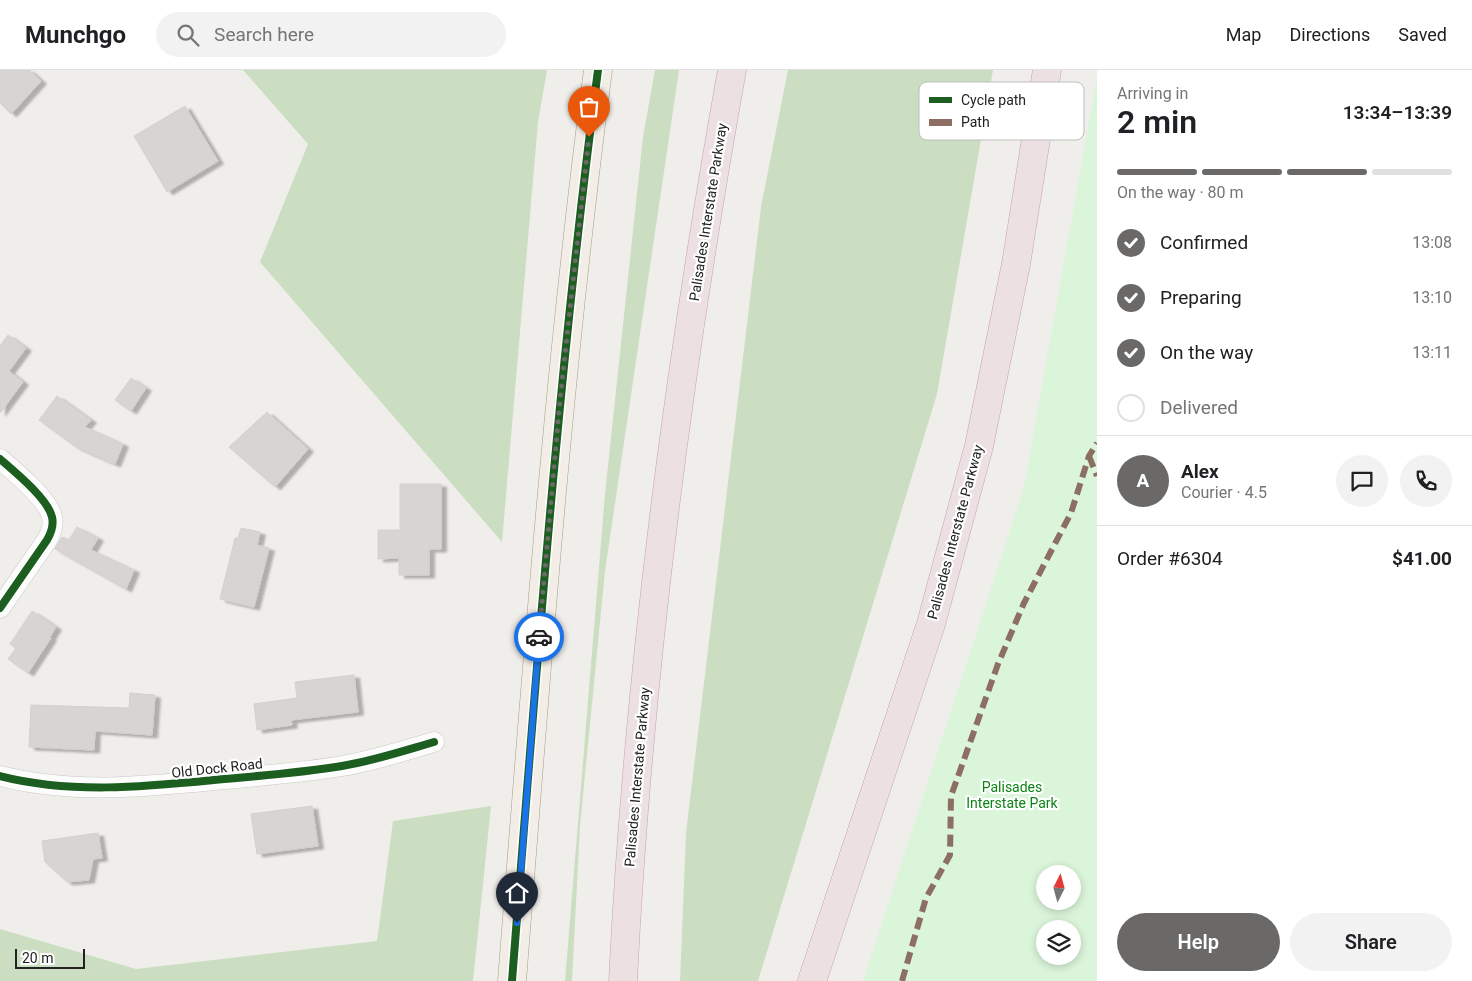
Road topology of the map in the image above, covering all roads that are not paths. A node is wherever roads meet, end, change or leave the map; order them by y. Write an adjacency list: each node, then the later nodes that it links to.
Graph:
1 (598, 70): 8 (main road)
2 (732, 70): 9 (highway, Palisades Interstate Parkway)
3 (1036, 140): 10 (highway, Palisades Interstate Parkway)
4 (0, 459): 5 (street)
5 (0, 608)
6 (434, 742): 7 (street, Old Dock Road)
7 (0, 776)
8 (512, 981)
9 (624, 981)
10 (812, 981)

